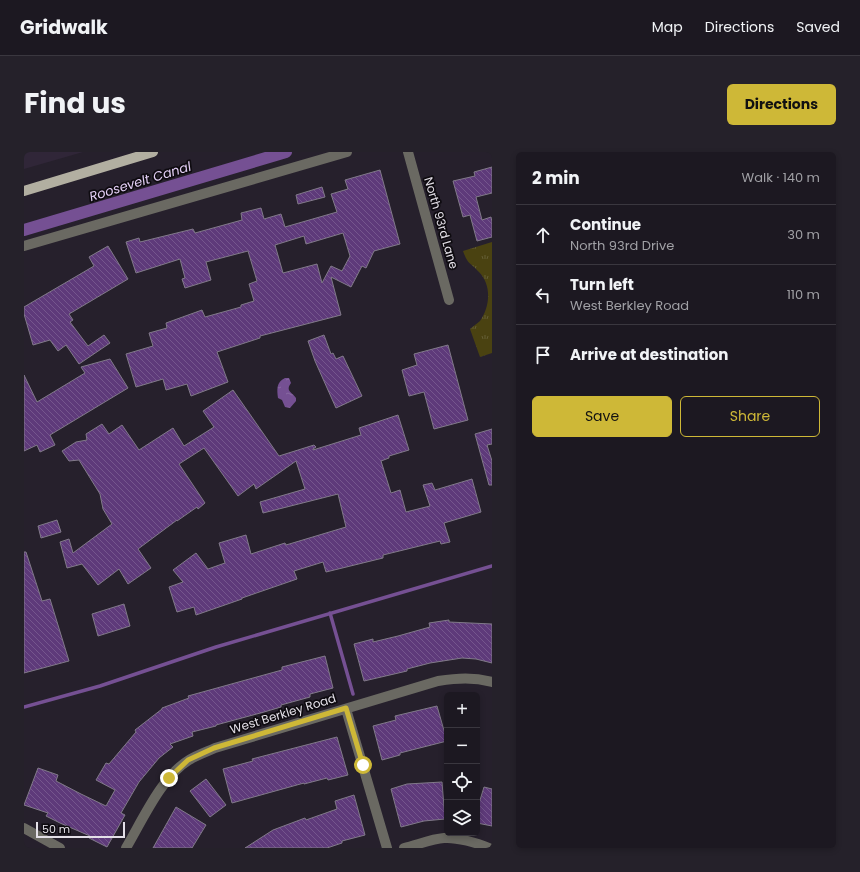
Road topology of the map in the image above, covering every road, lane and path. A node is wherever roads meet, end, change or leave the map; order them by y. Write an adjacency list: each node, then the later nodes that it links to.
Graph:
1 (154, 152): 4 (main road)
2 (347, 152): 5 (street)
3 (408, 152): 6 (street, North 93rd Lane)
4 (24, 190)
5 (24, 246)
6 (449, 300)
7 (492, 682): 8 (street, West Berkley Road)
8 (346, 708): 11 (street, West Berkley Road); 12 (street)
9 (24, 828): 10 (street)
10 (60, 848)
11 (126, 848)
12 (387, 848)
13 (404, 848): 14 (street)
14 (489, 848)

